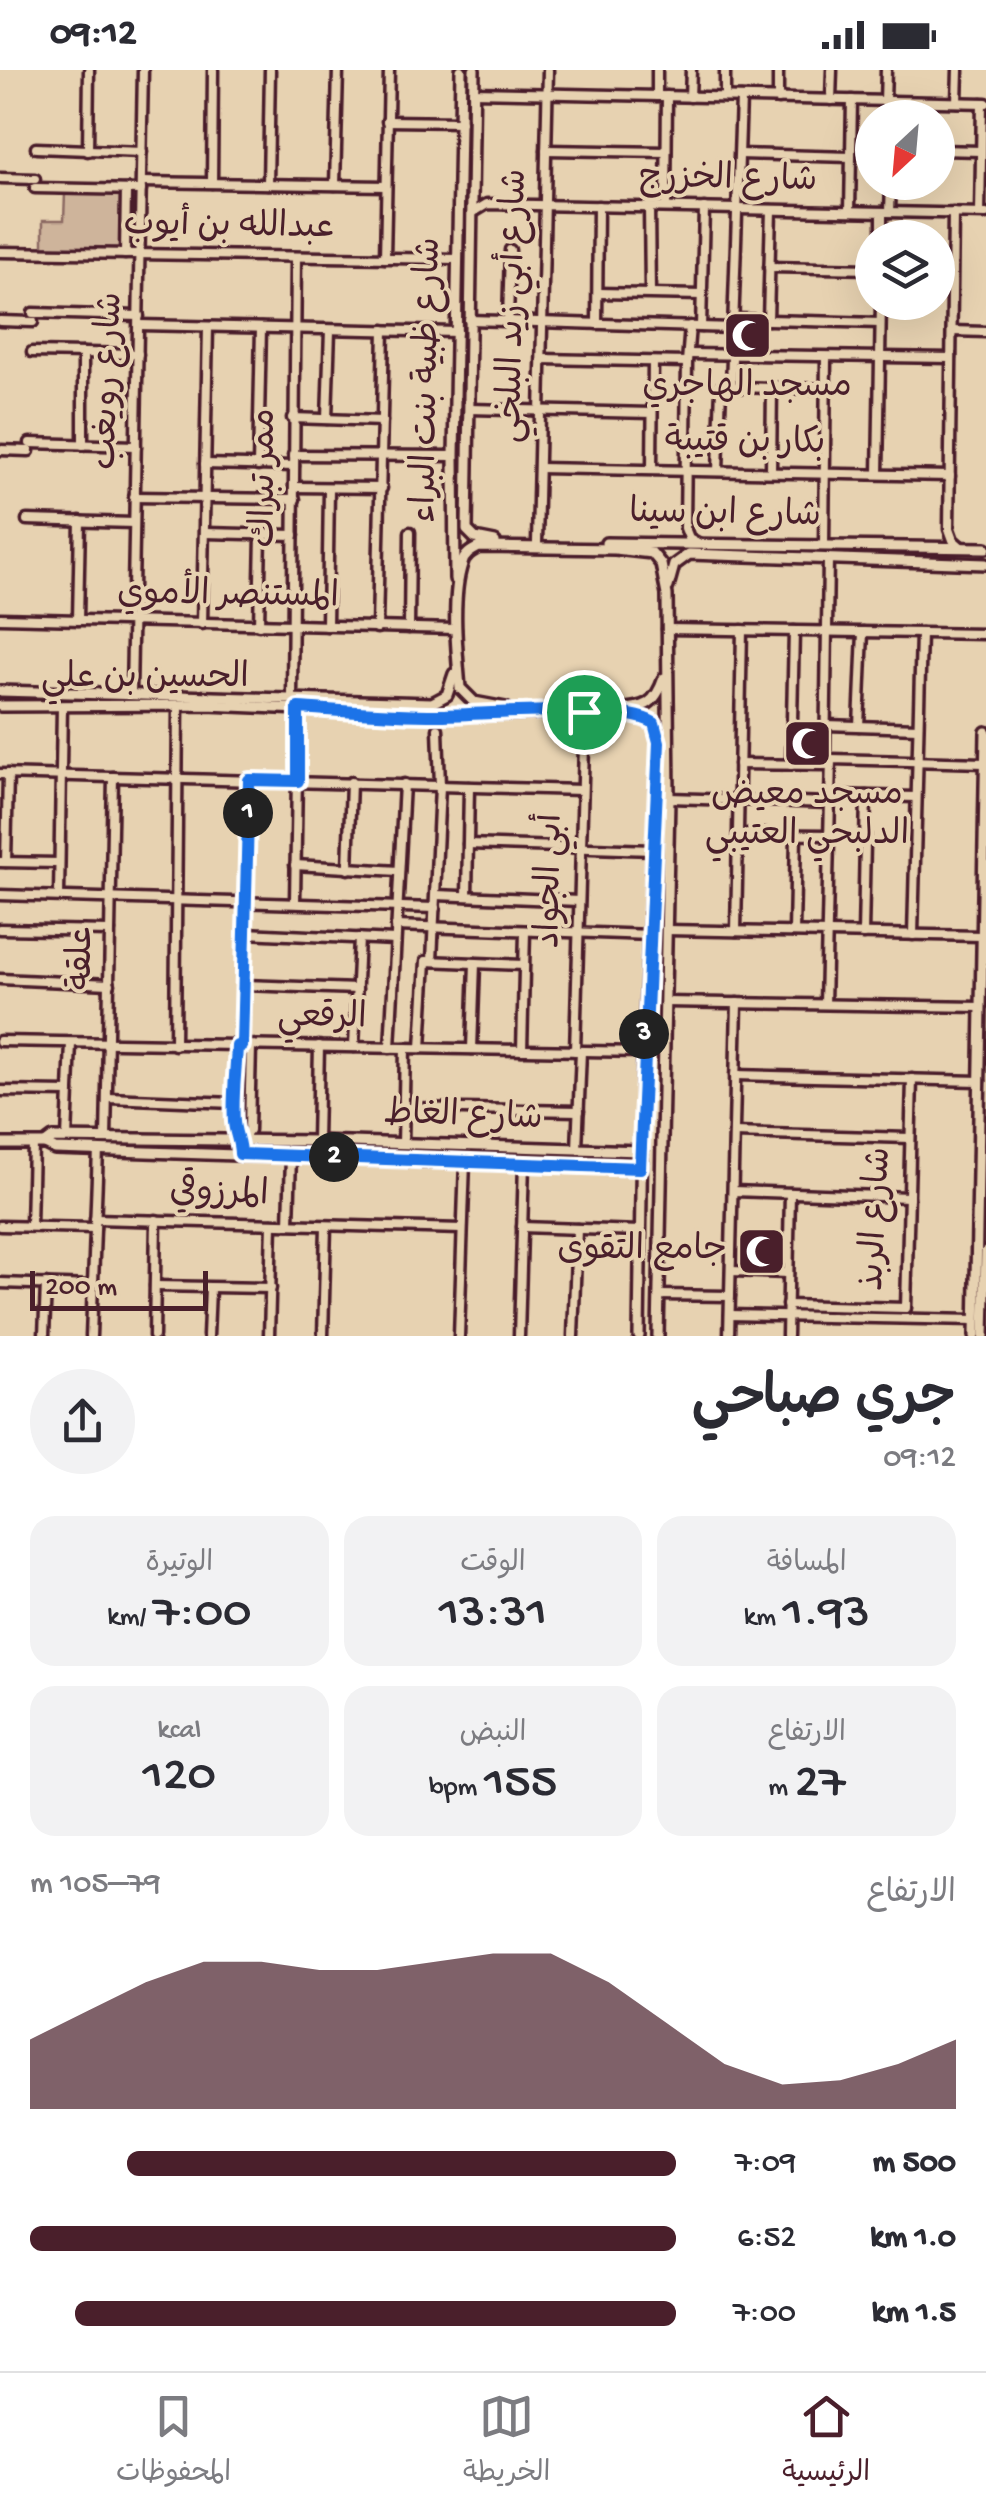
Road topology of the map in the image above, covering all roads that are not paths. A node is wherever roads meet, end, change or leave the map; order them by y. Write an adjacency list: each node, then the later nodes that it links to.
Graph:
1 (88, 70): 35 (street)
2 (143, 70): 37 (street, شارع رويغب)
3 (214, 70): 42 (street)
4 (270, 70): 43 (street)
5 (338, 70): 45 (street)
6 (388, 70): 30 (street)
7 (462, 70): 31 (street, شارع ظبية بنت البراء)
8 (474, 70): 17 (street, شارع ظبية بنت البراء)
9 (548, 70): 18 (street, شارع أبي زيد البلخي)
10 (657, 70): 19 (street)
11 (691, 70): 20 (street)
12 (725, 70): 21 (street)
13 (778, 70): 23 (street)
14 (832, 70): 24 (street)
15 (886, 70): 27 (street)
16 (958, 70): 28 (street)
17 (473, 92): 18 (street); 48 (street, شارع ظبية بنت البراء)
18 (547, 94): 19 (street); 33 (street, شارع أبي زيد البلخي)
19 (662, 96): 20 (street); 38 (street)
20 (690, 97): 21 (street)
21 (724, 97): 22 (street)
22 (740, 98): 23 (street); 39 (street)
23 (778, 99): 24 (street)
24 (831, 100): 25 (street)
25 (852, 100): 26 (street); 40 (street)
26 (855, 100)
27 (889, 100)
28 (957, 102): 29 (street)
29 (984, 103): 36 (street)
30 (388, 121): 31 (street); 46 (street)
31 (461, 122): 70 (street, شارع ظبية بنت البراء)
32 (36, 148): 35 (street)
33 (546, 150): 38 (street); 51 (street, شارع أبي زيد البلخي)
34 (955, 150): 36 (street)
35 (88, 151): 37 (street)
36 (981, 151): 62 (street)
37 (142, 152): 44 (street, شارع رويغب)
38 (666, 152): 54 (street)
39 (740, 154): 40 (street); 56 (street)
40 (851, 157): 58 (street)
41 (0, 178): 47 (street)
42 (212, 183): 43 (street); 44 (street)
43 (268, 184): 45 (street)
44 (142, 186): 47 (street); 67 (street, شارع رويغب)
45 (335, 186): 46 (street)
46 (386, 186): 69 (street)
47 (126, 190): 66 (street)
48 (473, 194): 50 (street); 60 (street, شارع ظبية بنت البراء)
49 (888, 200): 59 (street)
50 (487, 204): 51 (street, شارع الخزرج); 60 (street)
51 (544, 205): 52 (street, شارع الخزرج); 82 (street, شارع أبي زيد البلخي)
52 (598, 206): 53 (street, شارع الخزرج); 73 (street)
53 (650, 207): 54 (street, شارع الخزرج); 74 (street)
54 (666, 207): 55 (street, شارع الخزرج)
55 (704, 208): 56 (street, شارع الخزرج); 75 (street)
56 (737, 209): 57 (street, شارع الخزرج); 85 (street)
57 (771, 210): 58 (street, شارع الخزرج); 71 (street)
58 (850, 211): 59 (street, شارع الخزرج)
59 (886, 212): 61 (street, شارع الخزرج); 63 (street)
60 (472, 213): 77 (street, شارع ظبية بنت البراء)
61 (954, 213): 62 (street, شارع الخزرج); 93 (street)
62 (983, 214)
63 (885, 220)
64 (510, 250): 81 (street)
65 (0, 252): 66 (street, عبدالله بن أيوب)
66 (125, 254): 67 (street, عبدالله بن أيوب)
67 (141, 254): 68 (street, عبدالله بن أيوب); 76 (street, شارع رويغب)
68 (296, 257): 69 (street, عبدالله بن أيوب); 89 (street, ممر تبراك)
69 (386, 258): 70 (street, عبدالله بن أيوب)
70 (458, 259): 94 (street, شارع ظبية بنت البراء)
71 (769, 266): 72 (street); 78 (street)
72 (855, 269)
73 (598, 293): 74 (street); 84 (street)
74 (650, 294): 75 (street)
75 (702, 294): 90 (street)
76 (139, 320): 80 (street); 87 (street); 98 (street, شارع رويغب)
77 (470, 320): 81 (street); 109 (street, شارع ظبية بنت البراء)
78 (768, 320): 83 (street); 85 (street)
79 (880, 320): 83 (street)
80 (0, 321)
81 (508, 321): 82 (street)
82 (542, 322): 84 (street); 104 (street, شارع أبي زيد البلخي)
83 (880, 323): 101 (street)
84 (597, 324): 86 (street)
85 (734, 324): 90 (street); 99 (street)
86 (690, 326): 90 (street); 102 (street)
87 (208, 327): 88 (street); 121 (street)
88 (261, 328): 89 (street); 122 (street)
89 (294, 328): 91 (street); 112 (street, ممر تبراك)
90 (702, 328)
91 (330, 330): 92 (street); 113 (street)
92 (384, 330): 94 (street); 114 (street)
93 (952, 331): 95 (street); 103 (street)
94 (457, 332): 120 (street, شارع ظبية بنت البراء)
95 (986, 332)
96 (32, 352): 97 (street)
97 (83, 353): 98 (street); 115 (street)
98 (138, 354): 116 (street, شارع رويغب)
99 (731, 355): 100 (street); 102 (street); 106 (street)
100 (826, 357): 101 (street); 108 (street)
101 (880, 357): 103 (street); 130 (street)
102 (688, 358): 105 (street); 126 (street)
103 (952, 358): 131 (street)
104 (542, 359): 105 (street); 110 (street, شارع أبي زيد البلخي)
105 (653, 362): 111 (street)
106 (731, 387): 107 (street); 127 (street)
107 (772, 388): 108 (street); 128 (street)
108 (825, 389): 129 (street)
109 (468, 409): 110 (street); 142 (street, شارع ظبية بنت البراء)
110 (540, 411): 111 (street); 124 (street, شارع أبي زيد البلخي)
111 (652, 413): 125 (street)
112 (292, 418): 113 (street); 118 (street, ممر تبراك)
113 (328, 419): 114 (street)
114 (382, 420): 119 (street)
115 (82, 444): 116 (street); 117 (street)
116 (136, 446): 135 (street, شارع رويغب)
117 (0, 450)
118 (293, 455): 119 (street); 123 (street, ممر تبراك)
119 (382, 456): 120 (street); 133 (street)
120 (454, 456): 167 (street, شارع ظبية بنت البراء)
121 (205, 464): 122 (street); 136 (street)
122 (258, 466): 123 (street)
123 (294, 466): 132 (street, ممر تبراك)
124 (539, 468): 125 (street, بكار بن قتيبة); 147 (street, شارع أبي زيد البلخي)
125 (652, 470): 126 (street, بكار بن قتيبة)
126 (685, 470): 127 (street, بكار بن قتيبة); 148 (street)
127 (718, 471): 128 (street, بكار بن قتيبة)
128 (771, 472): 129 (street, بكار بن قتيبة)
129 (824, 473): 130 (street, بكار بن قتيبة); 150 (street)
130 (878, 474): 131 (street, بكار بن قتيبة)
131 (950, 476): 141 (street)
132 (295, 487): 134 (street); 137 (street, ممر تبراك)
133 (382, 488): 134 (street); 165 (street)
134 (329, 489): 164 (street)
135 (134, 497): 136 (street); 140 (street, شارع رويغب)
136 (204, 498): 137 (street); 144 (street)
137 (295, 499): 146 (street, ممر تبراك)
138 (28, 520): 139 (street)
139 (80, 521): 140 (street); 159 (street)
140 (134, 522): 160 (street, شارع رويغب)
141 (949, 528): 151 (street); 152 (street)
142 (467, 530): 147 (street, شارع ابن سينا)
143 (410, 532): 166 (street)
144 (205, 533): 145 (street); 161 (street)
145 (261, 535): 146 (street); 162 (street)
146 (294, 535): 163 (street, ممر تبراك)
147 (536, 542): 148 (street, شارع ابن سينا)
148 (698, 543): 149 (street, شارع ابن سينا)
149 (796, 545): 150 (street, شارع ابن سينا); 154 (street)
150 (824, 545): 151 (street, شارع ابن سينا)
151 (935, 547): 152 (street, شارع ابن سينا)
152 (960, 547): 153 (street, شارع ابن سينا)
153 (986, 548)
154 (796, 558): 155 (street, شارع ابن سينا); 157 (street, شارع ابن سينا)
155 (828, 559): 156 (street, شارع ابن سينا); 171 (street)
156 (986, 566)
157 (667, 595): 167 (street); 168 (street)
158 (0, 618): 159 (street, المستنصر الأموي)
159 (78, 620): 160 (street, المستنصر الأموي)
160 (133, 622): 161 (street, المستنصر الأموي); 178 (street, شارع رويغب)
161 (202, 624): 162 (street, المستنصر الأموي)
162 (259, 625): 163 (street, المستنصر الأموي)
163 (293, 626): 164 (street, المستنصر الأموي); 179 (street, ممر تبراك)
164 (327, 626): 165 (street, المستنصر الأموي)
165 (376, 628): 166 (street, المستنصر الأموي)
166 (409, 628): 167 (street, المستنصر الأموي)
167 (456, 629): 176 (street, شارع ظبية بنت البراء); 184 (street)
168 (667, 629): 169 (street); 175 (street)
169 (742, 630): 170 (street); 194 (street)
170 (794, 631): 171 (street); 195 (street)
171 (828, 632): 172 (street); 186 (street)
172 (863, 632): 173 (street); 187 (street)
173 (921, 633): 174 (street); 188 (street)
174 (986, 634)
175 (667, 669): 185 (street); 209 (street)
176 (451, 690): 179 (street, الحسين بن علي)
177 (0, 691): 178 (street, الحسين بن علي)
178 (131, 694): 179 (street, الحسين بن علي)
179 (292, 698)
180 (0, 706): 181 (street, الحسين بن علي)
181 (62, 706): 182 (street, الحسين بن علي); 197 (street)
182 (178, 706): 183 (street, الحسين بن علي); 199 (street)
183 (298, 708): 184 (street, الحسين بن علي); 201 (street)
184 (543, 712): 185 (street, الحسين بن علي)
185 (584, 712): 206 (street, أبي الجواد); 217 (street, الحسين بن علي)
186 (826, 725): 187 (street); 191 (street)
187 (860, 726): 188 (street)
188 (918, 728): 192 (street)
189 (438, 730): 204 (street)
190 (986, 732): 193 (street)
191 (828, 762): 192 (street); 195 (street); 210 (street)
192 (917, 762): 193 (street); 208 (street)
193 (986, 763): 248 (street)
194 (739, 764): 195 (street); 211 (street)
195 (791, 765)
196 (4, 774): 197 (street); 218 (street)
197 (62, 776): 198 (street); 219 (street)
198 (113, 777): 199 (street); 227 (street, علقة)
199 (179, 779): 200 (street); 228 (street)
200 (249, 780): 201 (street); 229 (street)
201 (298, 781): 202 (street); 220 (street)
202 (351, 782): 203 (street); 221 (street)
203 (404, 784): 204 (street); 222 (street)
204 (440, 786): 205 (street); 225 (street)
205 (469, 787): 206 (street); 215 (street)
206 (582, 790): 216 (street, أبي الجواد)
207 (866, 796): 208 (street); 210 (street); 245 (street)
208 (916, 797): 246 (street)
209 (670, 798): 211 (street); 237 (street)
210 (831, 799): 211 (street); 214 (street)
211 (738, 800): 212 (street)
212 (738, 834): 213 (street); 238 (street)
213 (796, 835): 214 (street); 241 (street)
214 (830, 835): 243 (street)
215 (468, 844): 216 (street); 226 (street)
216 (580, 846): 217 (street); 230 (street, أبي الجواد)
217 (653, 850): 247 (street)
218 (3, 862): 219 (street)
219 (60, 863): 224 (street)
220 (295, 865): 221 (street); 231 (street)
221 (348, 869): 222 (street)
222 (399, 871): 232 (street)
223 (0, 895): 224 (street)
224 (59, 896): 227 (street)
225 (436, 896): 226 (street); 233 (street)
226 (466, 896): 230 (street)
227 (110, 897): 228 (street); 240 (street, علقة)
228 (177, 899): 229 (street); 265 (street)
229 (245, 900): 231 (street); 244 (street)
230 (578, 901): 242 (street, أبي الجواد)
231 (295, 902): 232 (street)
232 (397, 906): 233 (street); 234 (street)
233 (435, 908): 236 (street)
234 (396, 926): 236 (street); 250 (street)
235 (0, 929): 240 (street)
236 (434, 929): 239 (street); 251 (street)
237 (666, 930): 238 (street); 258 (street)
238 (736, 930): 241 (street)
239 (526, 931): 242 (street); 253 (street)
240 (110, 932): 255 (street, علقة)
241 (794, 932): 243 (street)
242 (578, 933): 247 (street); 274 (street, أبي الجواد)
243 (828, 933): 245 (street); 260 (street)
244 (246, 934): 249 (street); 256 (street)
245 (863, 934): 246 (street)
246 (913, 935): 248 (street)
247 (651, 936): 275 (street)
248 (982, 936): 261 (street)
249 (359, 938): 250 (street); 257 (street)
250 (395, 940): 269 (street)
251 (429, 961): 252 (street); 271 (street)
252 (476, 963): 253 (street); 272 (street)
253 (524, 965): 273 (street)
254 (0, 979): 255 (street)
255 (110, 984): 264 (street, علقة)
256 (244, 986): 257 (street); 266 (street)
257 (357, 988): 268 (street)
258 (665, 1002): 259 (street); 327 (street)
259 (737, 1003): 260 (street); 276 (street)
260 (826, 1004): 261 (street)
261 (981, 1007): 278 (street)
262 (0, 1041): 263 (street, الرقعي)
263 (71, 1043): 264 (street, الرقعي); 280 (street)
264 (110, 1044): 265 (street, الرقعي); 281 (street, علقة)
265 (175, 1045): 266 (street, الرقعي)
266 (243, 1046): 267 (street, الرقعي); 282 (street); 290 (street)
267 (318, 1046): 268 (street, الرقعي); 291 (street)
268 (354, 1047): 269 (street, الرقعي)
269 (390, 1048): 270 (street, الرقعي)
270 (405, 1048): 271 (street, الرقعي); 283 (street)
271 (421, 1048): 272 (street, الرقعي)
272 (472, 1049): 273 (street, الرقعي)
273 (522, 1050): 274 (street, الرقعي)
274 (578, 1051): 275 (street, الرقعي); 285 (street, أبي الجواد)
275 (643, 1052): 298 (street)
276 (735, 1075): 277 (street); 286 (street)
277 (912, 1079): 278 (street); 288 (street, شارع الربذ)
278 (980, 1081): 284 (street)
279 (0, 1091): 280 (street)
280 (69, 1092): 287 (street)
281 (108, 1098): 282 (street); 289 (street, علقة)
282 (234, 1104): 290 (street)
283 (404, 1108): 285 (street); 295 (street)
284 (982, 1111): 333 (street)
285 (579, 1112): 296 (street, أبي الجواد)
286 (734, 1133): 288 (street); 304 (street)
287 (67, 1138): 289 (street, شارع الغاط); 294 (street, شارع الغاط)
288 (910, 1138): 306 (street, شارع الربذ)
289 (106, 1139): 290 (street, شارع الغاط)
290 (240, 1140): 291 (street, شارع الغاط); 299 (street)
291 (317, 1141): 295 (street, شارع الغاط)
292 (0, 1144): 293 (street, شارع الغاط)
293 (33, 1144): 294 (street, شارع الغاط); 312 (street)
294 (45, 1144): 297 (street, شارع الغاط)
295 (403, 1144): 296 (street, شارع الغاط)
296 (578, 1149): 298 (street, شارع الغاط)
297 (98, 1150): 299 (street, شارع الغاط); 308 (street)
298 (641, 1151): 303 (street)
299 (240, 1154): 300 (street, شارع الغاط)
300 (291, 1156): 301 (street, شارع الغاط); 310 (street)
301 (464, 1161): 302 (street, شارع الغاط); 316 (street)
302 (524, 1163): 303 (street, شارع الغاط); 314 (street)
303 (640, 1168): 317 (street)
304 (732, 1191): 305 (street); 319 (street)
305 (790, 1193): 306 (street); 320 (street)
306 (909, 1196): 330 (street, شارع الربذ)
307 (156, 1220): 308 (street, المرزوقي); 309 (street, المرزوقي); 324 (street)
308 (95, 1224): 312 (street, المرزوقي); 323 (street)
309 (272, 1224): 310 (street, المرزوقي); 326 (street)
310 (290, 1224): 313 (street, المرزوقي)
311 (0, 1226): 312 (street, المرزوقي)
312 (31, 1226)
313 (326, 1226): 316 (street, المرزوقي); 339 (street)
314 (522, 1227): 315 (street); 341 (street)
315 (577, 1228): 317 (street); 342 (street)
316 (462, 1229): 340 (street)
317 (640, 1230): 343 (street)
318 (986, 1252): 328 (street)
319 (731, 1271): 320 (street); 329 (street)
320 (788, 1273): 330 (street)
321 (0, 1282): 322 (street)
322 (46, 1284): 323 (street); 334 (street)
323 (93, 1286): 335 (street)
324 (155, 1286): 325 (street); 336 (street)
325 (210, 1288): 326 (street); 337 (street)
326 (270, 1288): 338 (street)
327 (659, 1295): 329 (street); 344 (street)
328 (986, 1295): 348 (street)
329 (730, 1296): 331 (street)
330 (788, 1305): 332 (street)
331 (730, 1315): 332 (street); 345 (street)
332 (787, 1316): 333 (street); 346 (street)
333 (975, 1320): 347 (street)
334 (44, 1336)
335 (91, 1336)
336 (154, 1336)
337 (208, 1336)
338 (270, 1336)
339 (323, 1336)
340 (459, 1336)
341 (519, 1336)
342 (573, 1336)
343 (639, 1336)
344 (658, 1336)
345 (729, 1336)
346 (787, 1336)
347 (975, 1336)
348 (984, 1336)

